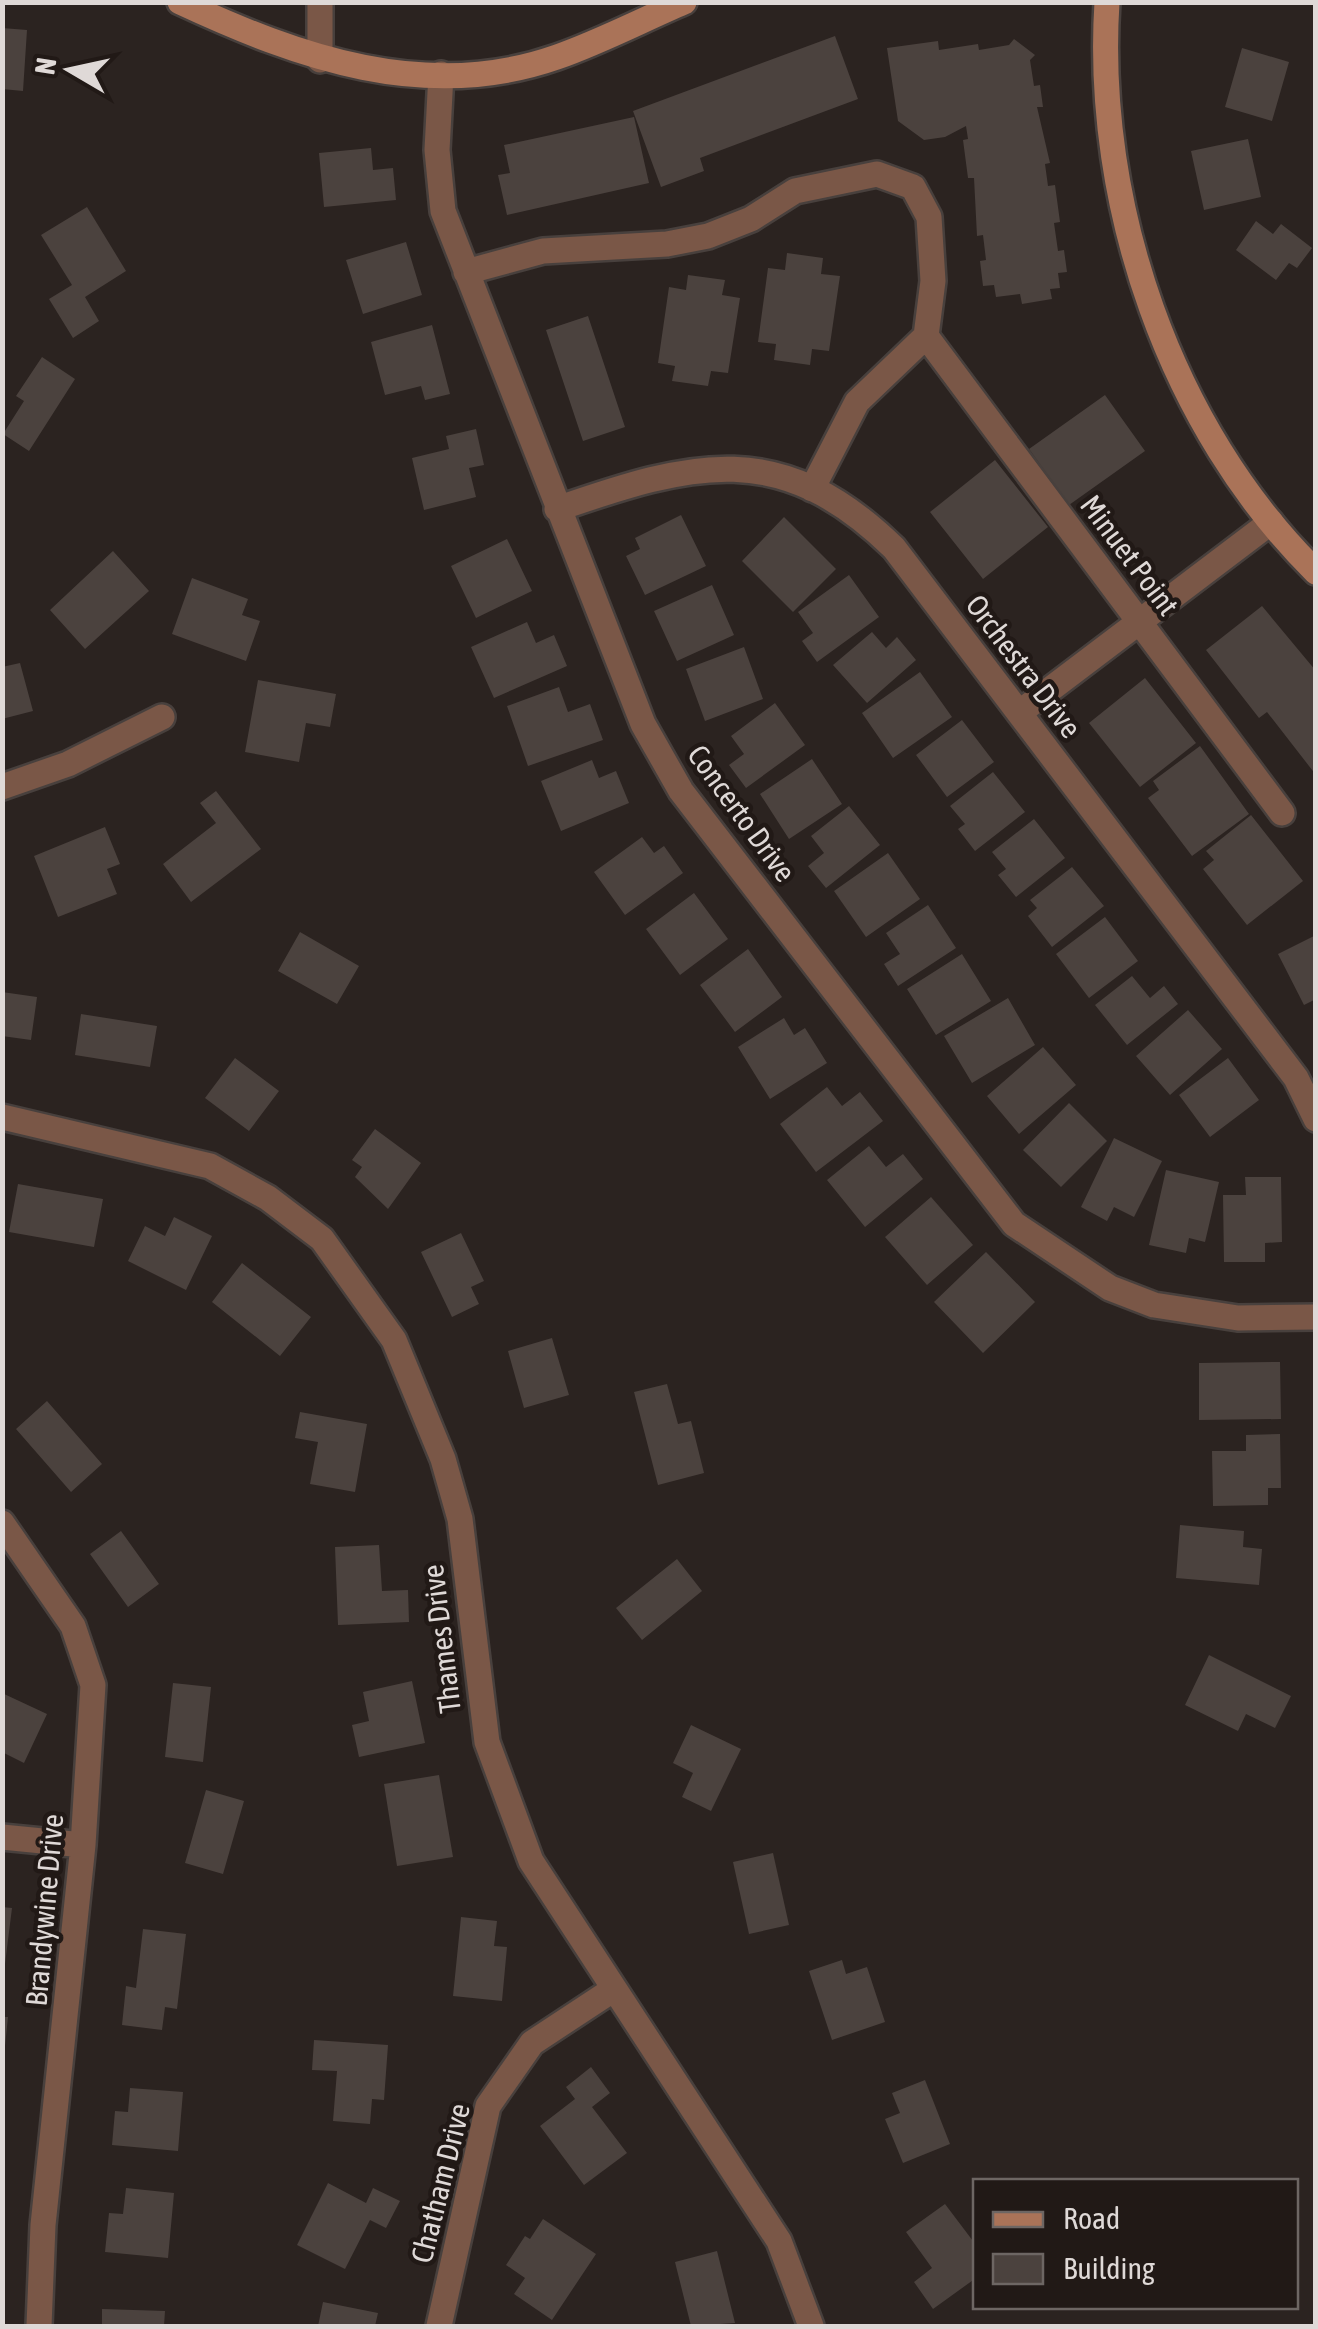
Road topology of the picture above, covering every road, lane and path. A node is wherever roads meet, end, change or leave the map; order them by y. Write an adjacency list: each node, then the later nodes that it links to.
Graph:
1 (180, 2): 5 (street)
2 (320, 2): 5 (street)
3 (684, 2): 6 (street)
4 (1108, 2): 11 (street)
5 (320, 60): 6 (street)
6 (441, 74): 7 (street, Concerto Drive)
7 (466, 272): 8 (street); 10 (street, Concerto Drive)
8 (926, 336): 9 (street); 13 (street, Minuet Point)
9 (812, 488): 10 (street, Orchestra Drive); 14 (street, Orchestra Drive)
10 (557, 509): 21 (street, Concerto Drive)
11 (1272, 522): 12 (street); 13 (street)
12 (1316, 572)
13 (1140, 623): 14 (street); 17 (street, Minuet Point)
14 (1019, 713): 18 (street, Orchestra Drive)
15 (162, 717): 16 (street)
16 (2, 787)
17 (1282, 813)
18 (1306, 1072): 20 (street, Orchestra Drive)
19 (2, 1116): 25 (street, Thames Drive)
20 (1316, 1119)
21 (1316, 1317)
22 (2, 1523): 24 (street, Brandywine Drive)
23 (2, 1837): 24 (street)
24 (83, 1846): 26 (street, Brandywine Drive)
25 (614, 1990): 27 (street, Chatham Drive); 28 (street, Thames Drive)
26 (39, 2326)
27 (439, 2326)
28 (812, 2326)

